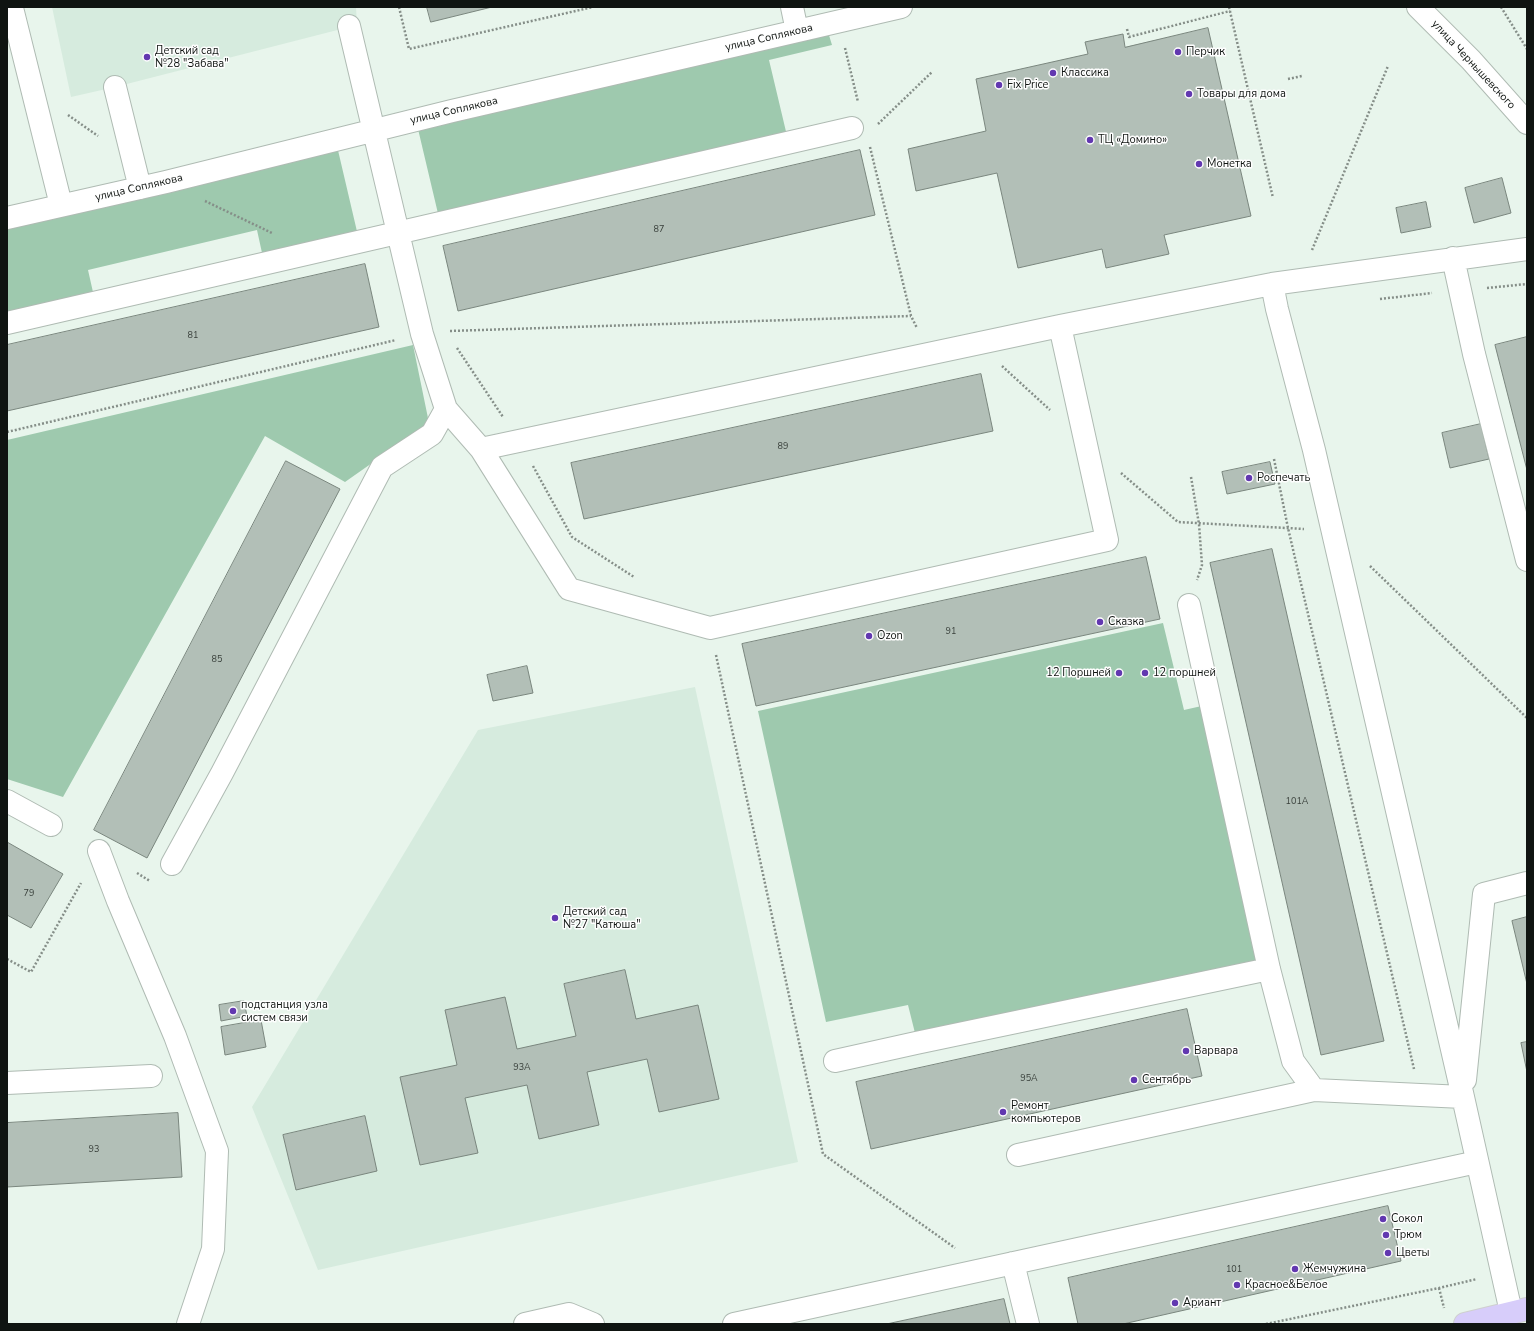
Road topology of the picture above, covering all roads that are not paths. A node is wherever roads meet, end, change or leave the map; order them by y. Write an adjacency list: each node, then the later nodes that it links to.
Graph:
1 (792, 7): 6 (street)
2 (902, 7): 6 (street, улица Соплякова)
3 (1418, 7): 8 (street, улица Чернышевского)
4 (10, 8): 12 (street)
5 (349, 26): 10 (street)
6 (797, 31): 10 (street, улица Соплякова)
7 (115, 88): 11 (street)
8 (1527, 123)
9 (852, 128): 14 (street)
10 (373, 130): 11 (street, улица Соплякова); 14 (street)
11 (140, 188): 12 (street, улица Соплякова)
12 (61, 205): 13 (street, улица Соплякова)
13 (7, 218)
14 (398, 233): 18 (street); 20 (street)
15 (1527, 249): 16 (street)
16 (1453, 258): 17 (street); 22 (street)
17 (1272, 284): 19 (street); 34 (street)
18 (7, 323)
19 (1060, 326): 21 (street); 21 (street)
20 (446, 409): 21 (street); 27 (street)
21 (481, 450)
22 (1527, 560)
23 (1189, 605): 29 (street)
24 (7, 801): 25 (street)
25 (51, 825)
26 (99, 851): 39 (street)
27 (172, 864)
28 (1527, 883): 34 (street)
29 (1270, 969): 30 (street); 33 (street)
30 (835, 1061)
31 (151, 1076): 32 (street)
32 (7, 1083)
33 (1314, 1090): 34 (street); 35 (street)
34 (1463, 1097): 36 (street)
35 (1018, 1155)
36 (1478, 1162): 37 (street); 38 (street)
37 (1013, 1263): 42 (street); 43 (street)
38 (1519, 1311): 44 (main road)
39 (188, 1324)
40 (525, 1324): 41 (street)
41 (593, 1324)
42 (734, 1324)
43 (1028, 1324)
44 (1465, 1324)

